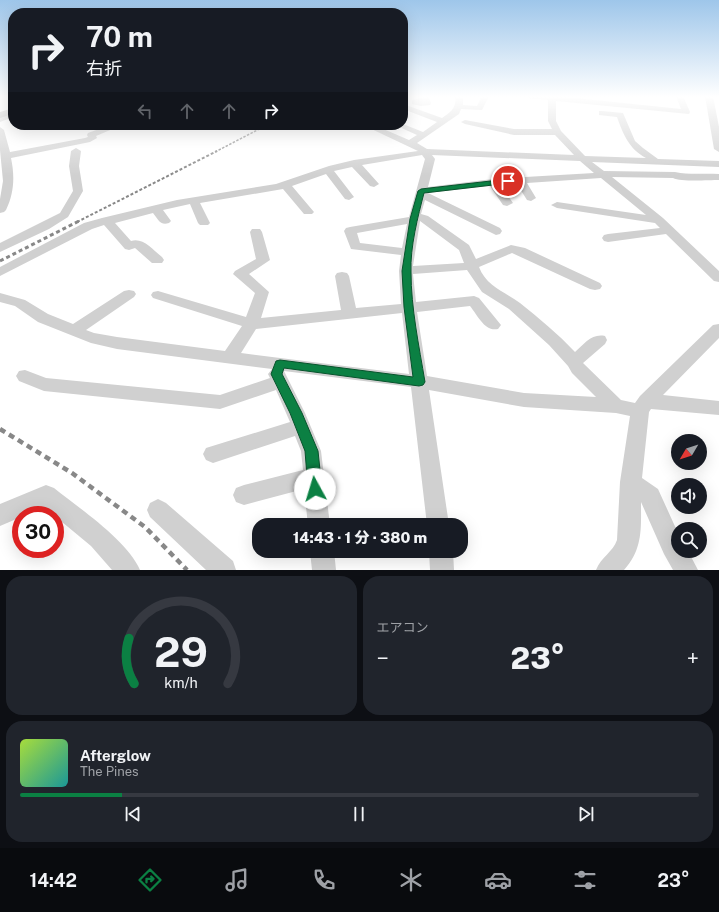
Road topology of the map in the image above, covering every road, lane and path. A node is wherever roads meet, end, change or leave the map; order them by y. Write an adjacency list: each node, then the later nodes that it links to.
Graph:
1 (441, 123): 11 (street)
2 (468, 123): 10 (street)
3 (553, 123): 10 (street)
4 (623, 123): 18 (street)
5 (714, 123): 13 (street)
6 (408, 129): 11 (street)
7 (0, 130): 16 (street)
8 (105, 130): 16 (street)
9 (379, 130): 12 (street)
10 (557, 132): 17 (street)
11 (424, 135): 12 (street)
12 (409, 143): 15 (street)
13 (719, 149)
14 (76, 151): 46 (street)
15 (426, 152): 17 (street); 19 (street); 28 (street)
16 (3, 156): 35 (street)
17 (584, 159): 18 (street); 22 (street)
18 (658, 161): 20 (street)
19 (354, 163): 21 (street); 26 (street)
20 (719, 164)
21 (327, 170): 27 (street); 29 (street)
22 (604, 175): 23 (street); 24 (street); 39 (street)
23 (719, 177)
24 (520, 180): 25 (street); 30 (street)
25 (493, 182): 28 (street); 32 (street)
26 (374, 184)
27 (286, 185): 31 (street); 36 (street)
28 (421, 193): 37 (street); 43 (street)
29 (349, 197)
30 (532, 198)
31 (193, 200): 34 (street); 41 (street)
32 (507, 203)
33 (557, 205): 39 (street)
34 (155, 208): 38 (street); 40 (street)
35 (0, 210)
36 (308, 212)
37 (414, 217): 47 (street); 47 (street); 49 (street)
38 (106, 220): 48 (street); 51 (street)
39 (658, 220): 42 (street)
40 (165, 221)
41 (204, 223)
42 (670, 230): 45 (street); 53 (street)
43 (496, 231)
44 (256, 232): 60 (street)
45 (608, 238)
46 (0, 248)
47 (408, 252): 50 (street)
48 (157, 260)
49 (471, 266): 50 (street); 54 (street); 66 (street)
50 (406, 271): 58 (street)
51 (0, 272)
52 (342, 276): 59 (street)
53 (719, 278)
54 (595, 286)
55 (129, 294): 63 (street)
56 (158, 295): 60 (street)
57 (0, 297): 63 (street)
58 (409, 307): 59 (street); 61 (street); 69 (street)
59 (349, 313): 60 (street)
60 (251, 324): 65 (street)
61 (493, 325)
62 (719, 329): 71 (street)
63 (74, 331): 65 (street)
64 (599, 340): 66 (street)
65 (230, 357): 67 (street)
66 (574, 362): 70 (street)
67 (280, 373): 68 (street); 69 (street); 73 (street)
68 (25, 376)
69 (419, 382): 70 (street); 81 (street)
70 (616, 406): 71 (street)
71 (643, 406): 72 (street); 76 (street)
72 (719, 408)
73 (301, 426): 74 (street); 75 (street)
74 (213, 454)
75 (314, 477): 77 (street); 80 (street)
76 (631, 482): 88 (street); 89 (street)
77 (244, 495)
78 (158, 510): 85 (street)
79 (0, 515): 84 (street)
80 (318, 518)
81 (437, 518)
82 (323, 558): 86 (street)
83 (441, 558): 87 (street)
84 (128, 570)
85 (224, 570)
86 (324, 570)
87 (442, 570)
88 (608, 570)
89 (686, 570)

